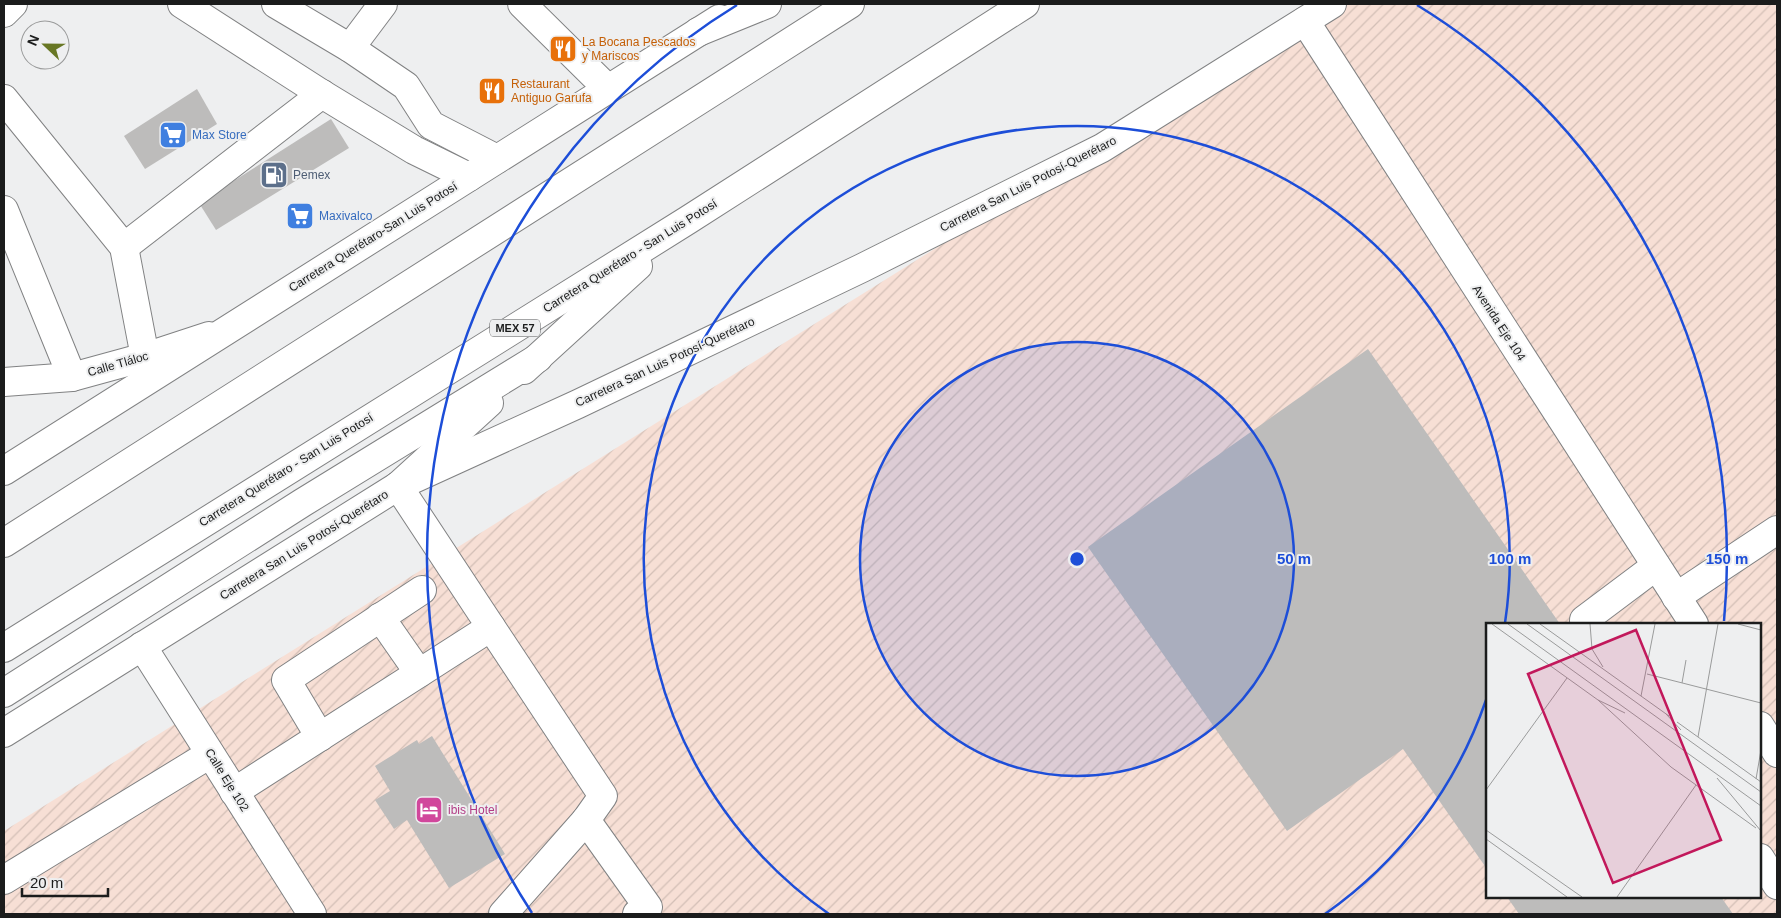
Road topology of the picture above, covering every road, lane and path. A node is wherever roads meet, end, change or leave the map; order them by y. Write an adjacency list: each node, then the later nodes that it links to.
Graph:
1 (13, 4): 11 (main road)
2 (182, 4): 16 (main road)
3 (276, 4): 14 (main road)
4 (384, 4): 14 (main road)
5 (522, 4): 15 (main road)
6 (743, 4): 13 (main road, Carretera Querétaro-San Luis Potosí)
7 (767, 4): 13 (main road)
8 (850, 4): 33 (main road)
9 (1025, 4): 23 (main road, Carretera Querétaro - San Luis Potosí / MEX 57)
10 (1332, 4): 12 (main road, Carretera San Luis Potosí-Querétaro)
11 (4, 13)
12 (1305, 22): 31 (main road, Carretera San Luis Potosí-Querétaro); 34 (main road, Avenida Eje 104)
13 (698, 32): 15 (main road, Carretera Querétaro-San Luis Potosí)
14 (350, 48): 18 (main road)
15 (608, 89): 20 (main road, Carretera Querétaro-San Luis Potosí)
16 (322, 94): 19 (main road); 24 (main road)
17 (4, 99): 24 (main road)
18 (432, 125): 19 (main road); 20 (main road)
19 (414, 150): 21 (main road)
20 (498, 159): 21 (main road, Carretera Querétaro-San Luis Potosí)
21 (469, 177): 25 (main road, Carretera Querétaro-San Luis Potosí)
22 (4, 210): 28 (main road)
23 (688, 220): 27 (main road); 42 (main road, Carretera Querétaro - San Luis Potosí / MEX 57)
24 (124, 247): 26 (main road)
25 (229, 329): 26 (main road, Calle Tláloc); 30 (main road, Carretera Querétaro-San Luis Potosí)
26 (145, 357): 28 (main road, Calle Tláloc)
27 (538, 358): 31 (main road); 44 (main road)
28 (72, 377): 29 (main road, Calle Tláloc)
29 (4, 382)
30 (4, 471)
31 (398, 486): 40 (main road); 41 (main road, Carretera San Luis Potosí-Querétaro)
32 (1777, 530): 36 (main road)
33 (4, 543)
34 (1656, 566): 36 (main road, Avenida Eje 104); 38 (main road)
35 (422, 590): 37 (main road)
36 (1676, 597): 39 (main road, Avenida Eje 104)
37 (380, 617): 43 (main road); 47 (main road)
38 (1584, 620)
39 (1693, 623)
40 (491, 627): 43 (main road); 51 (main road)
41 (142, 646): 46 (main road, Carretera San Luis Potosí-Querétaro); 49 (main road, Calle Eje 102)
42 (4, 648)
43 (419, 673): 47 (main road)
44 (4, 693)
45 (1761, 728): 48 (main road)
46 (4, 733)
47 (320, 737): 50 (main road)
48 (1777, 753)
49 (210, 754): 50 (main road, Calle Eje 102); 53 (main road)
50 (234, 792): 55 (main road, Calle Eje 102)
51 (586, 820): 56 (main road); 57 (main road)
52 (1761, 860): 54 (main road)
53 (4, 880)
54 (1777, 885)
55 (312, 914)
56 (503, 914)
57 (637, 914)

